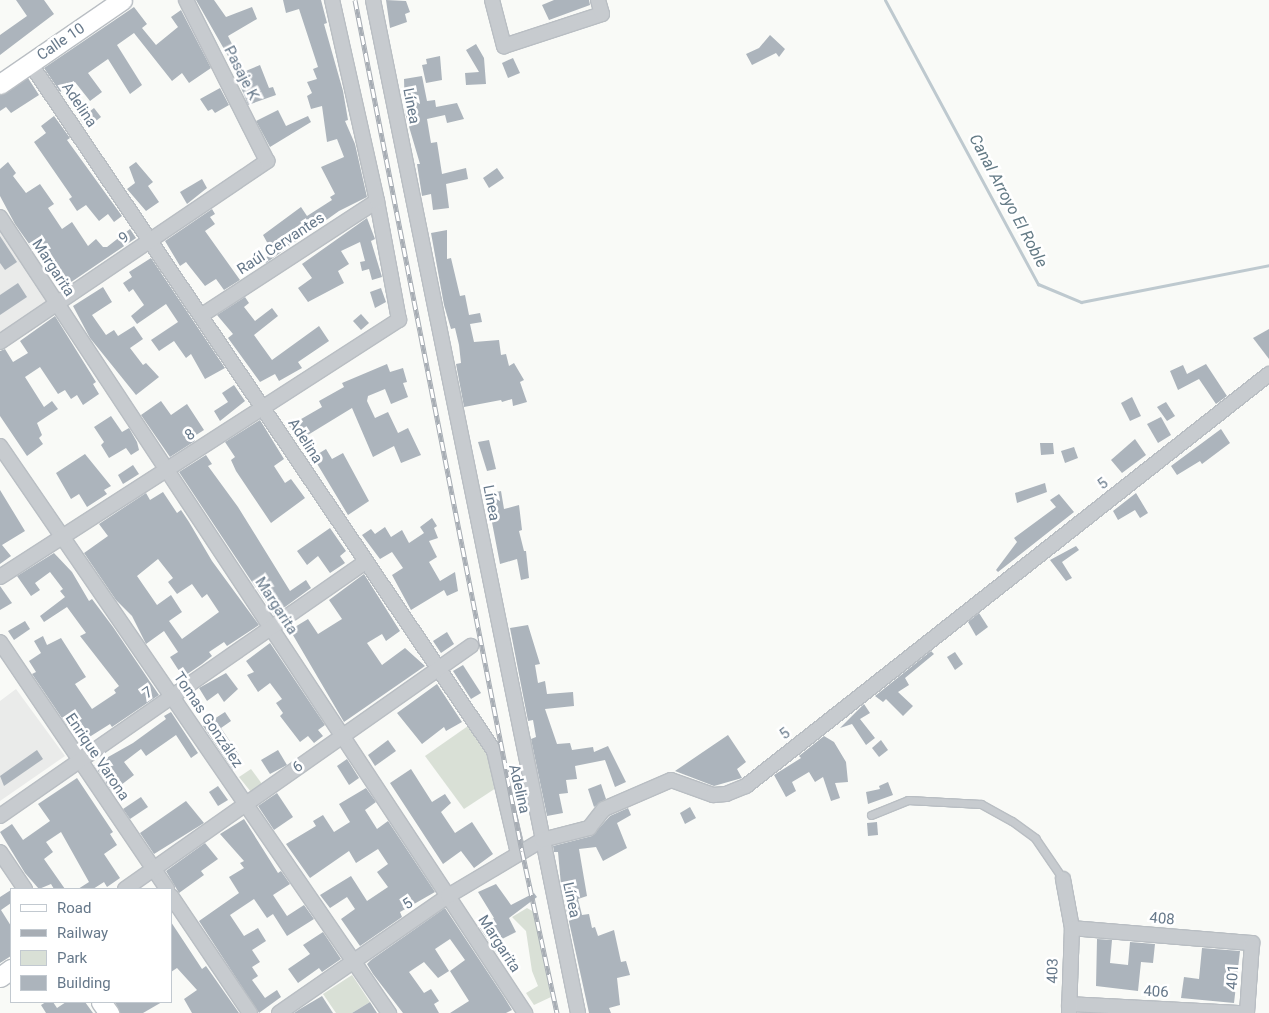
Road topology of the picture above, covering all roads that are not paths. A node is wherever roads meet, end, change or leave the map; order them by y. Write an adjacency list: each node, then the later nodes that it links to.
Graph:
1 (122, 0): 7 (street, Calle 10)
2 (186, 0): 9 (street, Pasaje K)
3 (332, 0): 10 (street)
4 (373, 0): 33 (street, Línea)
5 (492, 0): 6 (street)
6 (598, 0)
7 (30, 63): 8 (street, Calle 10); 12 (street, Adelina)
8 (0, 84)
9 (267, 161): 12 (street, 9)
10 (377, 201): 14 (street, Raúl Cervantes); 17 (street, 8)
11 (0, 217): 13 (street, Margarita)
12 (151, 240): 13 (street, 9); 14 (street, Adelina)
13 (57, 303): 15 (street, 9); 19 (street, Margarita)
14 (202, 315): 17 (street, Adelina)
15 (0, 342)
16 (1269, 374): 33 (street, 5)
17 (262, 406): 19 (street, 8); 21 (street, Adelina)
18 (0, 446): 20 (street, Tomas González)
19 (167, 470): 20 (street, 8); 23 (street, Margarita)
20 (63, 538): 22 (street, 8); 27 (street, Tomas González)
21 (365, 562): 23 (street, 7); 26 (street, Adelina)
22 (0, 577)
23 (271, 627): 27 (street, 7); 28 (street, Margarita)
24 (0, 642): 29 (street, Enrique Varona)
25 (471, 646): 26 (street, 6)
26 (437, 668): 28 (street, 6); 35 (street, Adelina)
27 (172, 696): 29 (street, 7); 30 (street, Tomas González)
28 (342, 736): 30 (street, 6); 41 (street, Margarita)
29 (80, 761): 32 (street, 7); 36 (street, Enrique Varona)
30 (246, 804): 36 (street, 6); 45 (street, Tomas González)
31 (871, 815): 37 (lane)
32 (0, 816)
33 (542, 840): 35 (street, 5); 51 (street, Línea)
34 (0, 852): 38 (street)
35 (518, 853): 41 (street, 5)
36 (153, 869): 39 (street, 6); 40 (street, Enrique Varona)
37 (1063, 879): 43 (street, 403)
38 (24, 888)
39 (126, 888)
40 (166, 888)
41 (448, 896): 45 (street, 5); 50 (street, Margarita)
42 (172, 897): 47 (street)
43 (1071, 928): 44 (street, 408); 46 (street, 403)
44 (1252, 943): 53 (street, 401)
45 (354, 961): 48 (street, 5); 49 (street, Tomas González)
46 (1069, 1008): 52 (street, 406)
47 (250, 1013)
48 (279, 1013)
49 (389, 1013)
50 (525, 1013)
51 (578, 1013)
52 (1241, 1013)
53 (1247, 1013)

